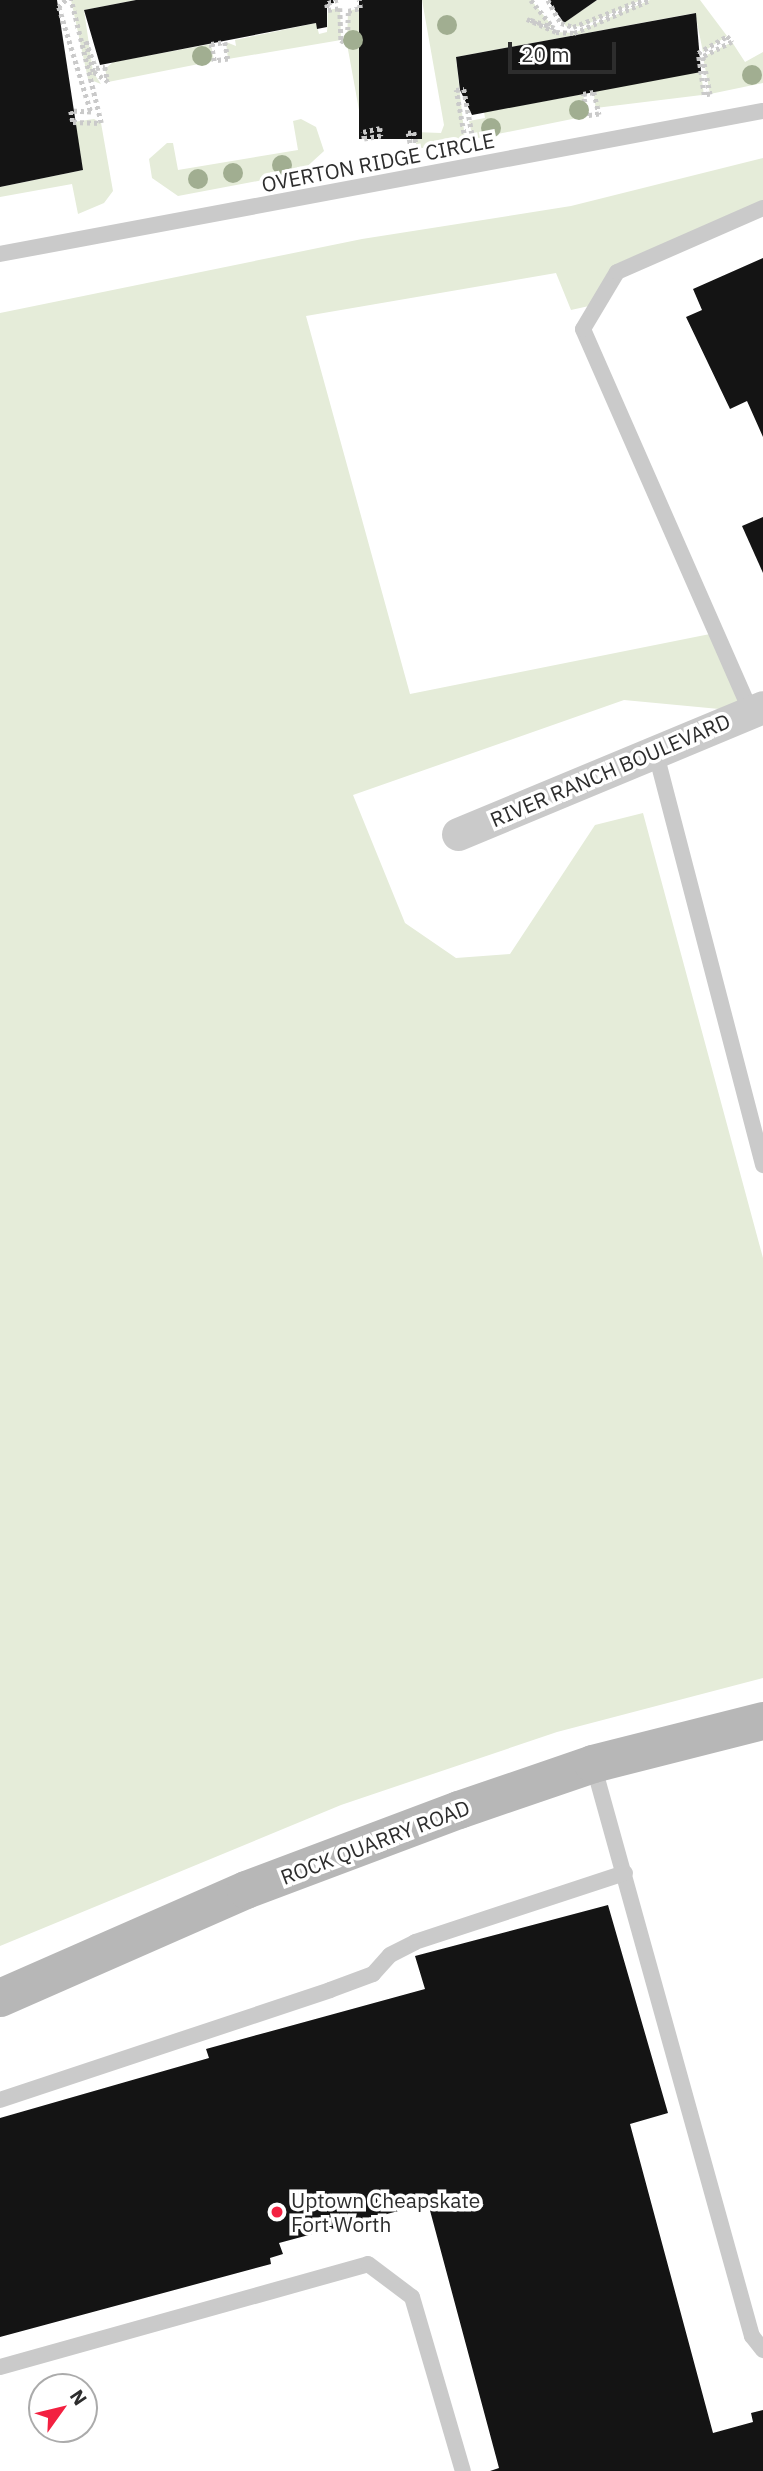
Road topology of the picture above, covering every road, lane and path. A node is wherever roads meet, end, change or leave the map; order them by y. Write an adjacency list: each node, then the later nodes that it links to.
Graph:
1 (68, 0): 1 (path)
2 (338, 0): 3 (path)
3 (359, 0)
4 (531, 0): 7 (path)
5 (548, 0): 6 (path)
6 (641, 0)
7 (650, 0)
8 (214, 61): 8 (path)
9 (82, 67): 11 (path)
10 (101, 83): 10 (path)
11 (90, 88)
12 (704, 95): 12 (path)
13 (763, 111): 17 (lane, OVERTON RIDGE CIRCLE)
14 (587, 116): 14 (path)
15 (465, 140): 15 (path)
16 (763, 208): 18 (lane)
17 (0, 254)
18 (757, 709): 19 (street, RIVER RANCH BOULEVARD)
19 (655, 750): 20 (street, RIVER RANCH BOULEVARD); 21 (lane)
20 (458, 834)
21 (763, 1165)
22 (763, 1721): 23 (street, ROCK QUARRY ROAD)
23 (593, 1764): 24 (lane); 25 (street, ROCK QUARRY ROAD)
24 (625, 1873): 26 (lane); 27 (lane)
25 (0, 1998)
26 (0, 2100)
27 (763, 2350)
28 (0, 2367): 29 (lane)
29 (463, 2471)

